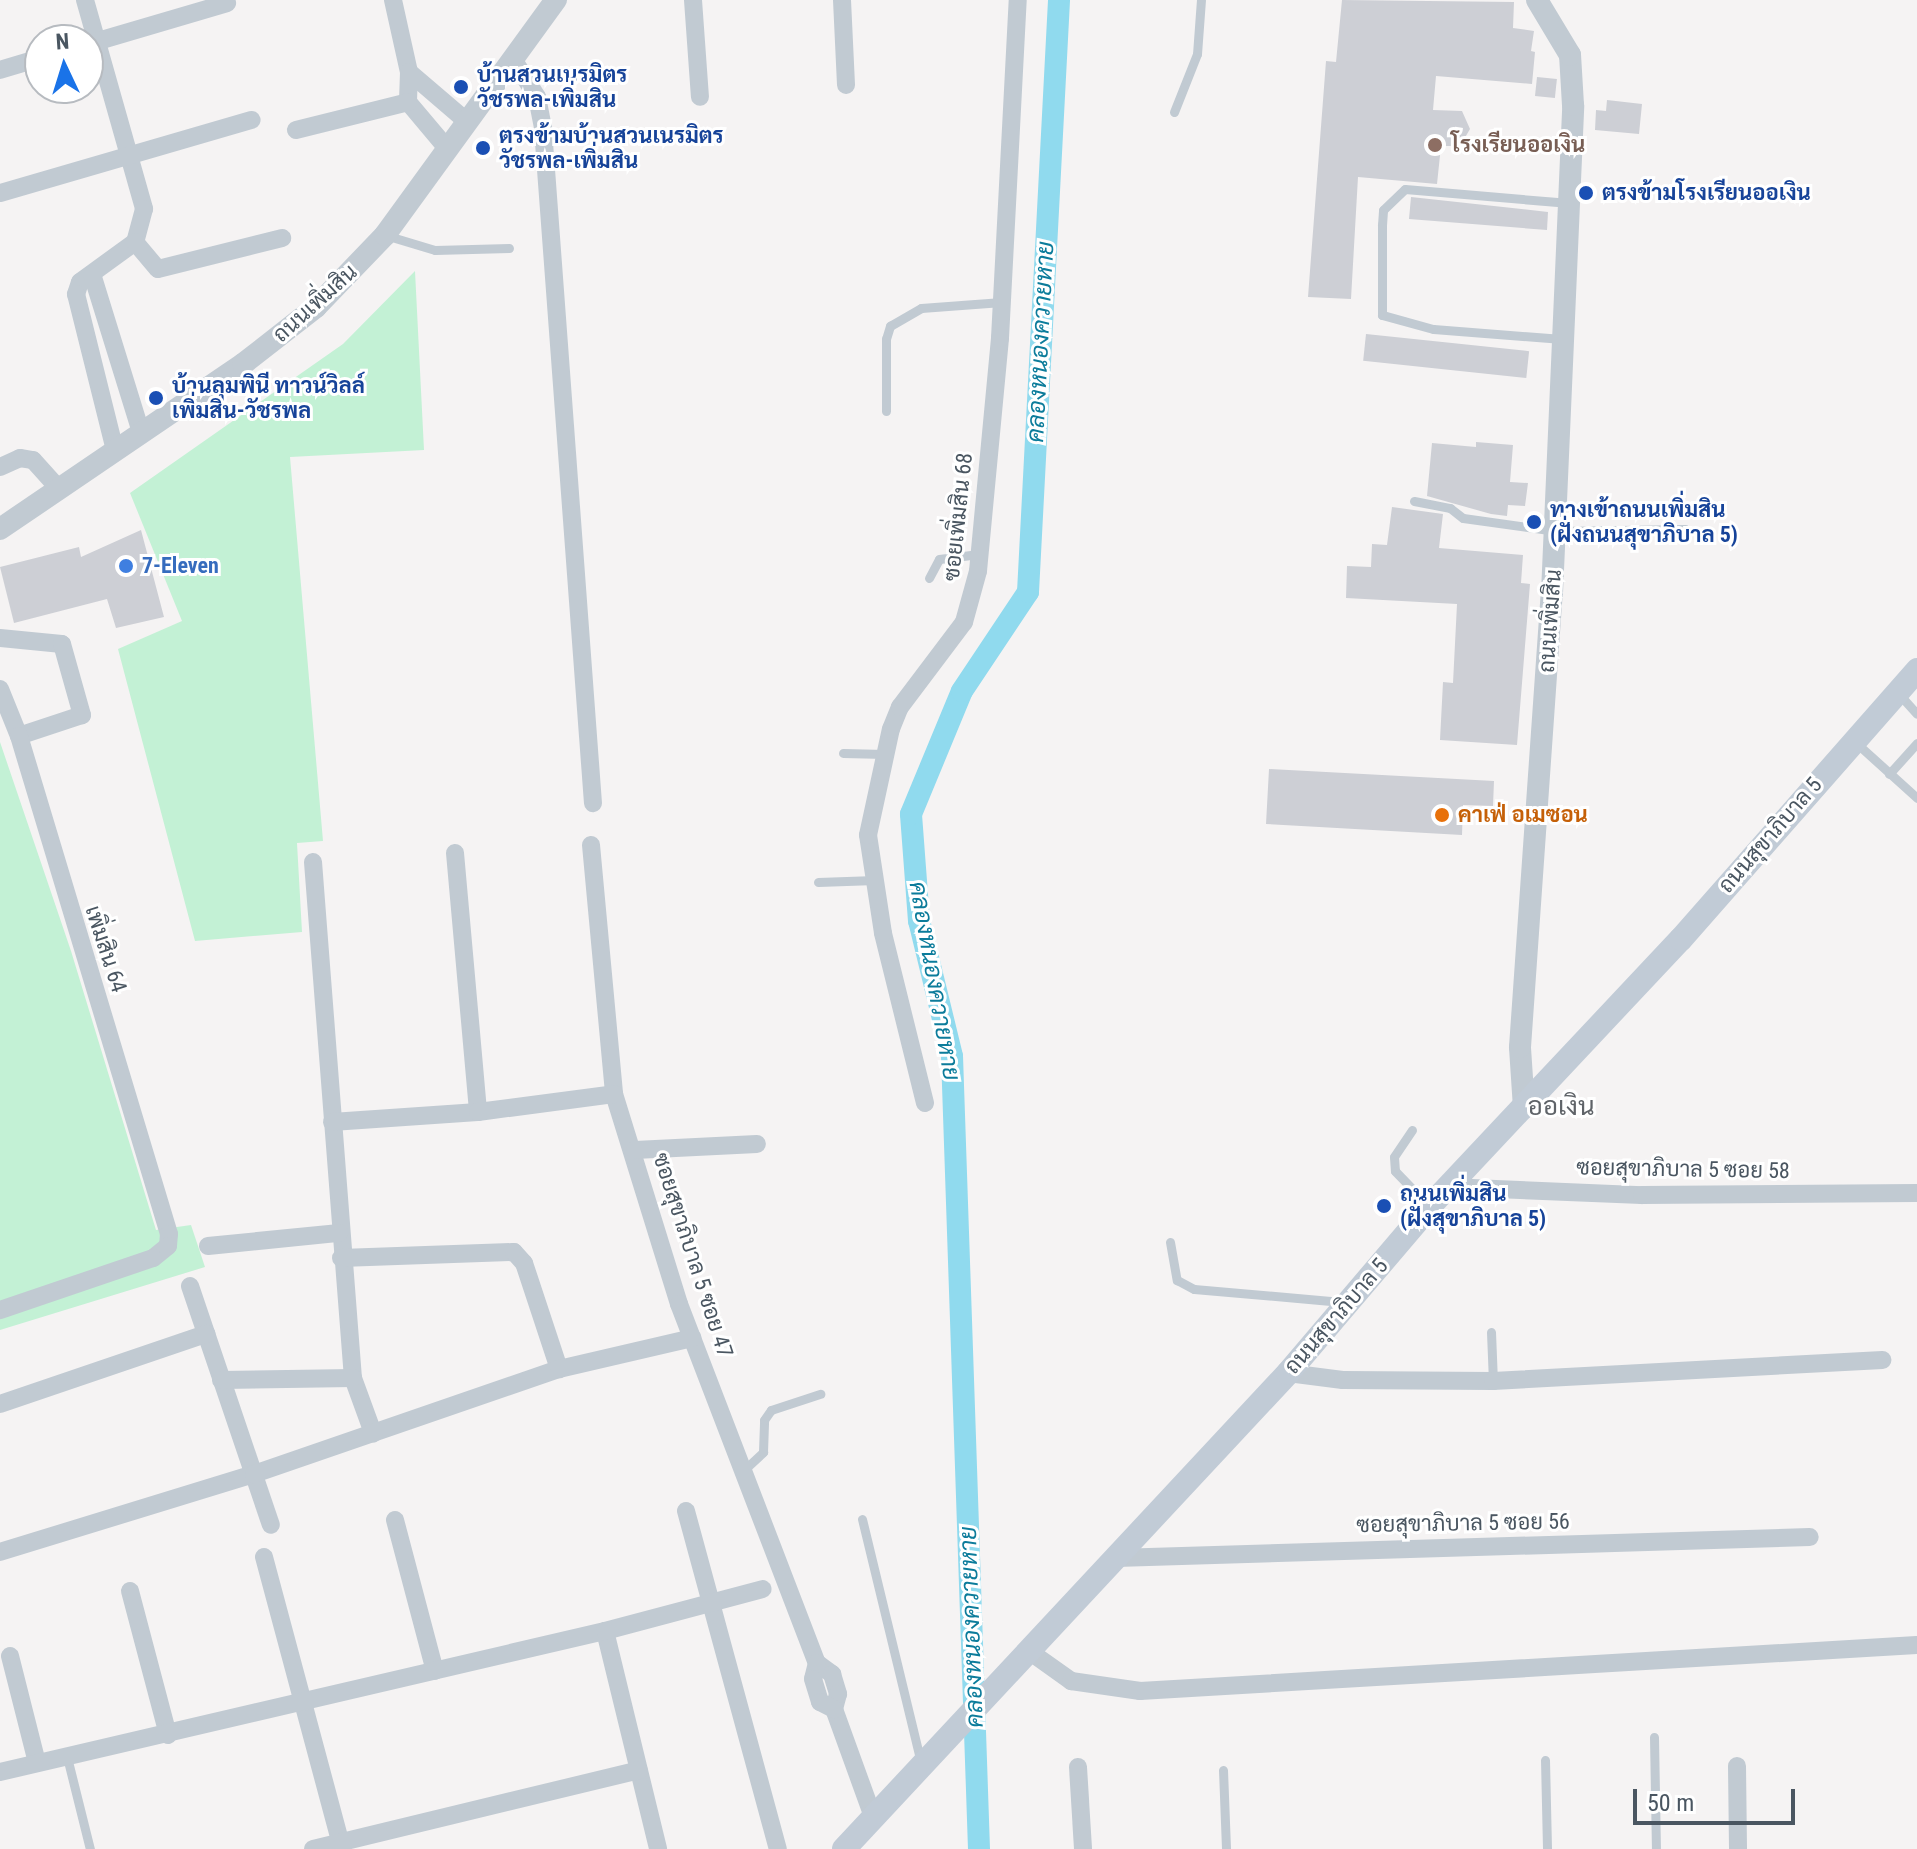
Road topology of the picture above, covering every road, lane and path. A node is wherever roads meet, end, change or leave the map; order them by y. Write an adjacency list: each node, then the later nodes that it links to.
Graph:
1 (85, 0): 10 (street)
2 (393, 0): 15 (street)
3 (556, 0): 12 (street, ถนนเพิ่มสิน)
4 (693, 0): 18 (street)
5 (842, 0): 17 (street)
6 (1018, 0): 33 (street, ซอยเพิ่มสิน 68)
7 (1201, 0): 20 (lane)
8 (1537, 0): 27 (street, ถนนเพิ่มสิน)
9 (227, 3): 11 (street)
10 (89, 24)
11 (104, 39)
12 (513, 59): 22 (street, ถนนเพิ่มสิน); 58 (street)
13 (24, 63): 14 (street)
14 (0, 70)
15 (409, 72): 19 (street); 22 (street)
16 (104, 78): 25 (street)
17 (846, 85)
18 (700, 97)
19 (408, 102): 23 (street); 24 (street)
20 (1174, 112)
21 (252, 120): 25 (street)
22 (465, 120): 24 (street, ถนนเพิ่มสิน)
23 (296, 130)
24 (445, 146): 28 (street, ถนนเพิ่มสิน)
25 (130, 157): 26 (street); 30 (street)
26 (0, 193)
27 (1569, 203): 34 (street, ถนนเพิ่มสิน); 34 (lane)
28 (385, 235): 31 (lane); 36 (street, ถนนเพิ่มสิน)
29 (282, 238): 30 (street)
30 (135, 242): 32 (street)
31 (509, 248)
32 (92, 274): 36 (street); 37 (street)
33 (1002, 302): 35 (lane); 44 (street, ซอยเพิ่มสิน 68)
34 (1562, 339): 43 (street, ถนนเพิ่มสิน)
35 (886, 411)
36 (141, 432): 37 (street, ถนนเพิ่มสิน)
37 (115, 451): 39 (street, ถนนเพิ่มสิน)
38 (0, 467): 39 (street)
39 (59, 489): 41 (street, ถนนเพิ่มสิน)
40 (1414, 501): 43 (lane)
41 (0, 529)
42 (1685, 529): 43 (lane)
43 (1556, 531): 66 (street, ถนนเพิ่มสิน)
44 (979, 554): 45 (lane); 55 (street, ซอยเพิ่มสิน 68)
45 (929, 578)
46 (0, 638): 51 (street)
47 (1916, 672): 49 (main road, ถนนสุขาภิบาล 5)
48 (0, 689): 51 (street, เพิ่มสิน 64)
49 (1896, 690): 50 (lane); 52 (main road, ถนนสุขาภิบาล 5)
50 (1917, 714)
51 (19, 736): 81 (street, เพิ่มสิน 64)
52 (1852, 739): 56 (lane); 66 (main road, ถนนสุขาภิบาล 5)
53 (1917, 743): 56 (lane)
54 (843, 753): 55 (lane)
55 (885, 754): 62 (street, ซอยเพิ่มสิน 68)
56 (1889, 774): 57 (lane)
57 (1917, 798)
58 (593, 803)
59 (591, 845): 64 (street, ซอยสุขาภิบาล 5 ซอย 47)
60 (455, 853): 67 (street)
61 (313, 862): 68 (street)
62 (875, 880): 63 (lane); 65 (street, ซอยเพิ่มสิน 68)
63 (818, 882)
64 (614, 1094): 67 (street); 71 (street, ซอยสุขาภิบาล 5 ซอย 47)
65 (925, 1103)
66 (1524, 1108): 72 (main road, ถนนสุขาภิบาล 5)
67 (478, 1112): 68 (street)
68 (332, 1122): 75 (street)
69 (1412, 1130): 74 (lane)
70 (757, 1144): 71 (street)
71 (635, 1150): 84 (street, ซอยสุขาภิบาล 5 ซอย 47)
72 (1448, 1187): 73 (street, ซอยสุขาภิบาล 5 ซอย 58); 74 (main road, ถนนสุขาภิบาล 5)
73 (1917, 1193)
74 (1430, 1206): 80 (main road, ถนนสุขาภิบาล 5)
75 (339, 1233): 77 (street); 78 (street)
76 (1170, 1242): 80 (lane)
77 (208, 1246)
78 (341, 1258): 86 (street); 88 (street)
79 (190, 1286): 83 (street)
80 (1348, 1302): 87 (main road, ถนนสุขาภิบาล 5)
81 (0, 1310)
82 (1491, 1332): 90 (lane)
83 (206, 1334): 89 (street); 92 (street)
84 (692, 1338): 86 (street); 94 (street, ซอยสุขาภิบาล 5 ซอย 47)
85 (1882, 1360): 90 (street)
86 (559, 1369): 93 (street)
87 (1288, 1373): 90 (street); 103 (main road, ถนนสุขาภิบาล 5)
88 (353, 1378): 89 (street); 93 (street)
89 (221, 1380): 95 (street)
90 (1493, 1381)
91 (820, 1394): 94 (lane)
92 (0, 1404)
93 (373, 1433): 95 (street)
94 (745, 1469): 124 (street, ซอยสุขาภิบาล 5 ซอย 47)
95 (254, 1474): 99 (street); 101 (street)
96 (686, 1511): 106 (street)
97 (862, 1519): 117 (lane)
98 (395, 1520): 111 (street)
99 (271, 1525)
100 (1810, 1537): 103 (street, ซอยสุขาภิบาล 5 ซอย 56)
101 (0, 1552)
102 (264, 1557): 112 (street)
103 (1116, 1558): 109 (main road, ถนนสุขาภิบาล 5)
104 (763, 1589): 106 (street)
105 (130, 1591): 113 (street)
106 (710, 1605): 107 (street); 129 (street)
107 (605, 1631): 111 (street); 121 (street)
108 (1917, 1645): 109 (street)
109 (1029, 1651): 117 (main road, ถนนสุขาภิบาล 5)
110 (10, 1656): 118 (street)
111 (435, 1671): 112 (street)
112 (302, 1703): 113 (street); 125 (street)
113 (168, 1735): 115 (street)
114 (1654, 1737): 134 (lane)
115 (67, 1757): 118 (street); 126 (lane)
116 (1545, 1760): 133 (lane)
117 (921, 1762): 124 (main road, ถนนสุขาภิบาล 5)
118 (37, 1763): 123 (street)
119 (1737, 1766): 135 (street)
120 (1078, 1767): 131 (street)
121 (639, 1770): 125 (street); 128 (street)
122 (1223, 1770): 132 (lane)
123 (0, 1772)
124 (873, 1817): 130 (main road, ถนนสุขาภิบาล 5)
125 (342, 1846): 127 (street)
126 (90, 1849)
127 (313, 1849)
128 (658, 1849)
129 (778, 1849)
130 (844, 1849)
131 (1083, 1849)
132 (1226, 1849)
133 (1547, 1849)
134 (1656, 1849)
135 (1738, 1849)

